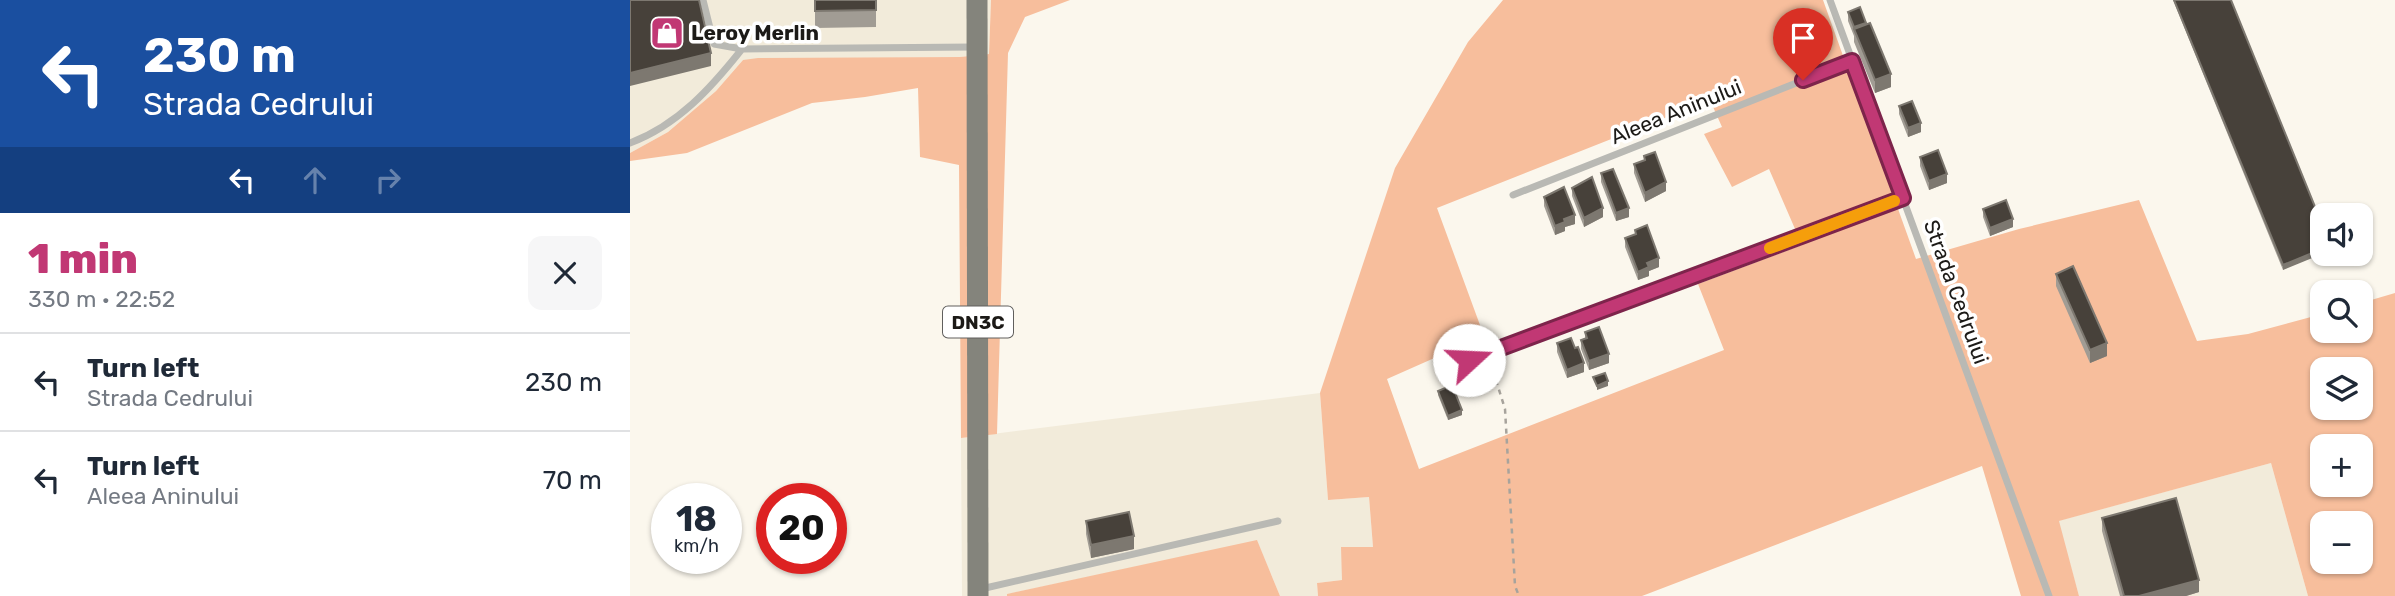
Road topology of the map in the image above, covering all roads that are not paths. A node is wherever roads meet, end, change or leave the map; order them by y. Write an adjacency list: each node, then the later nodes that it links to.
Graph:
1 (703, 0): 5 (lane)
2 (977, 0): 4 (main road, DN3C)
3 (1830, 0): 6 (lane, Strada Cedrului)
4 (978, 47): 5 (lane); 12 (main road, DN3C)
5 (742, 48): 7 (lane)
6 (1852, 61): 8 (lane, Aleea Aninului); 9 (lane, Strada Cedrului)
7 (630, 143)
8 (1513, 195)
9 (1903, 198): 10 (lane); 13 (lane, Strada Cedrului)
10 (1450, 367)
11 (1278, 521): 12 (lane)
12 (978, 593)
13 (2049, 596)

